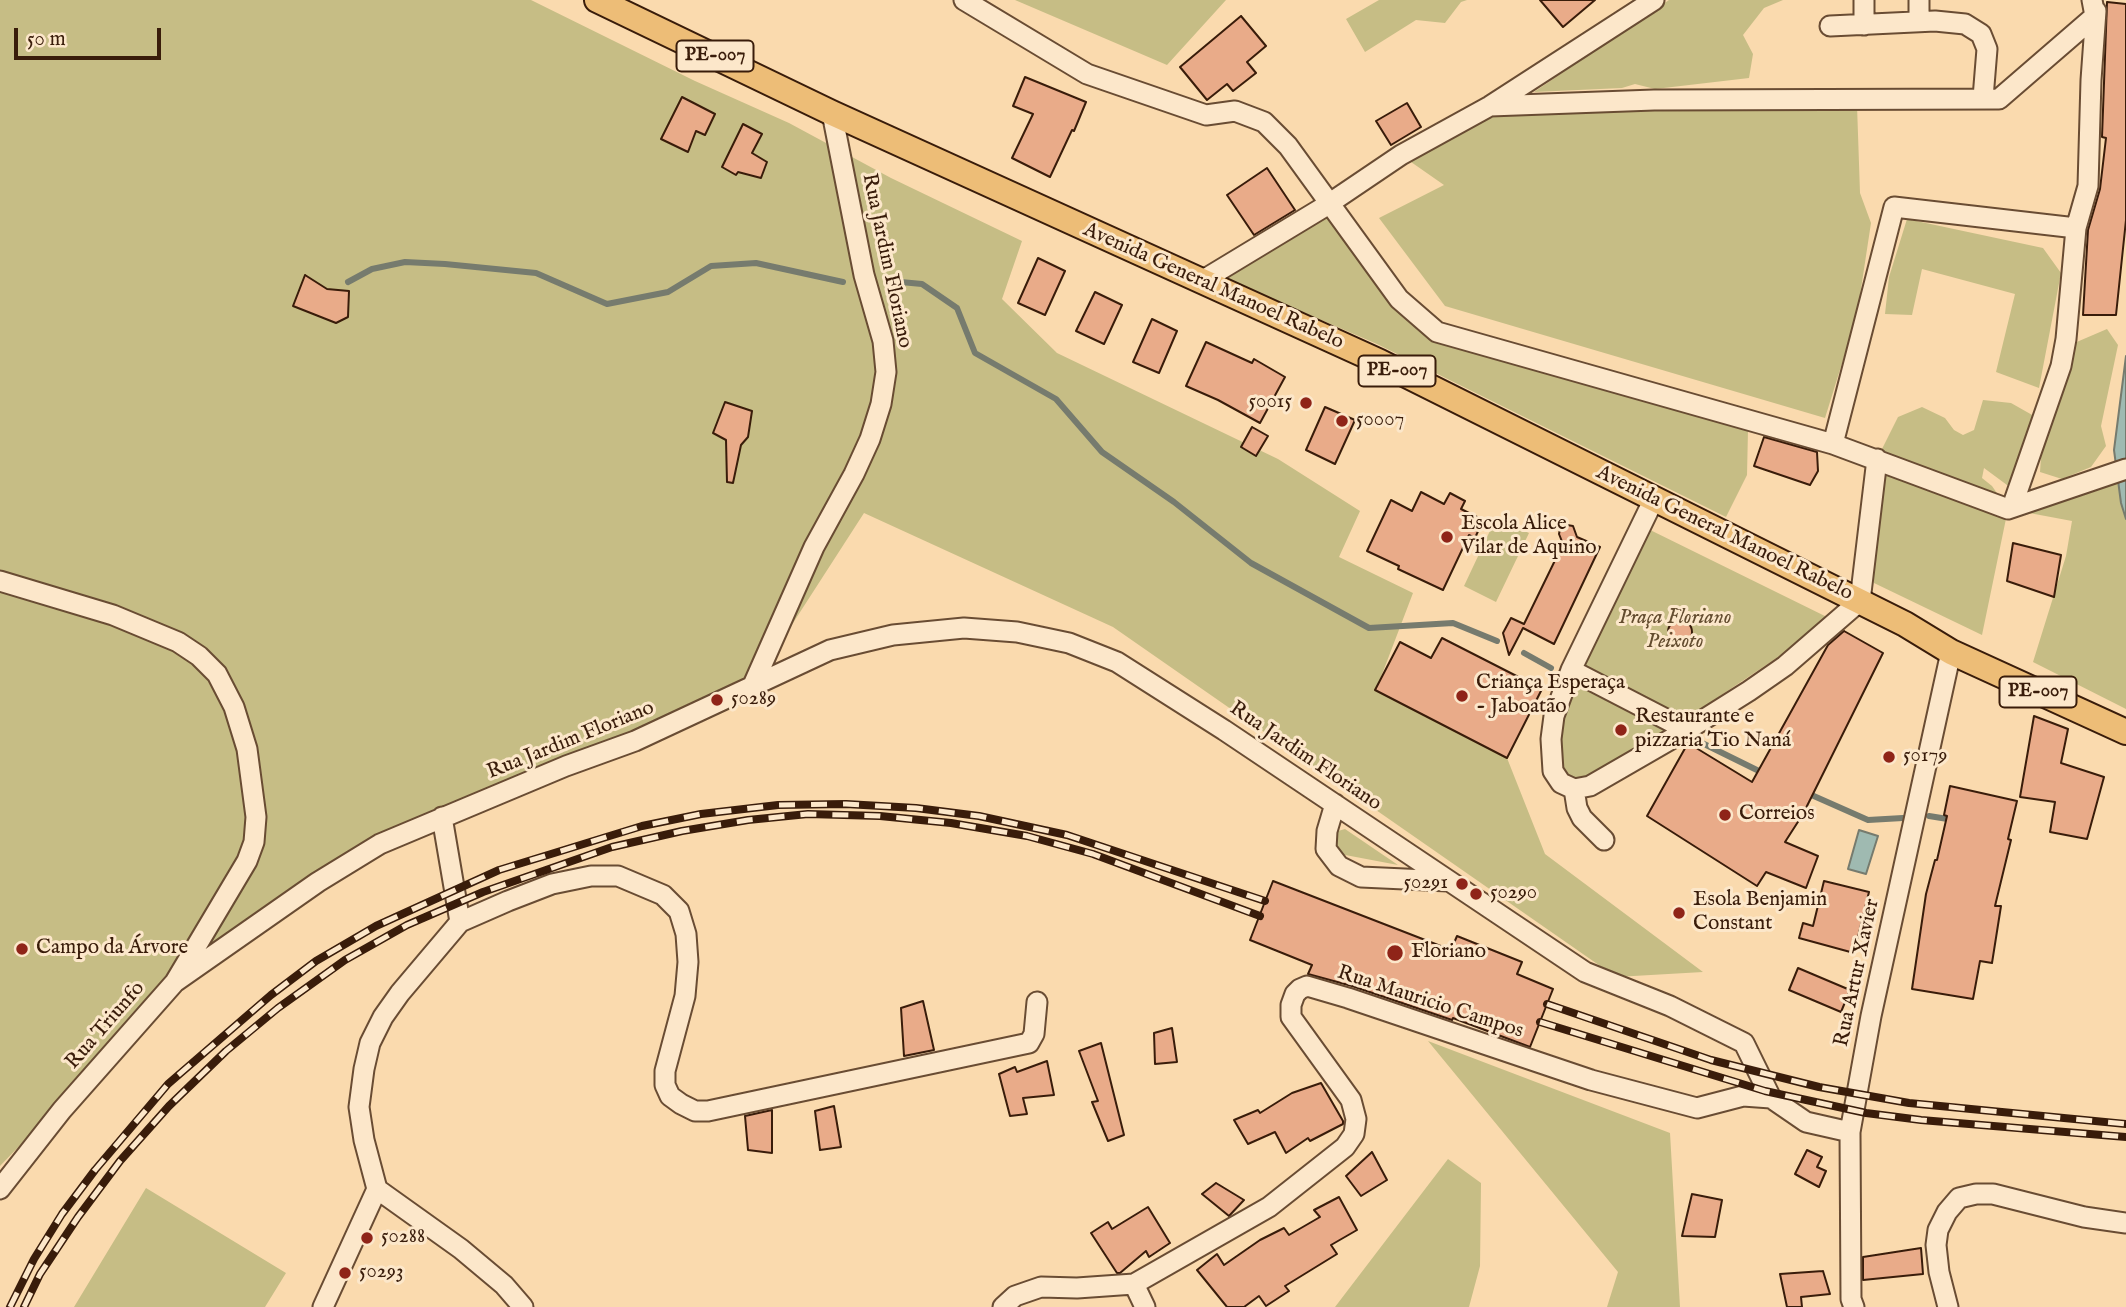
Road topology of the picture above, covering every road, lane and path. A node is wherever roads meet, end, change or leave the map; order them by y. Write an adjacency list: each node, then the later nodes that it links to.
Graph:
1 (597, 0): 12 (main road, Avenida General Manoel Rabelo / PE-007)
2 (964, 0): 13 (street)
3 (1654, 0): 11 (street)
4 (1864, 0): 8 (street)
5 (1919, 0): 7 (street)
6 (2095, 5): 10 (street); 14 (street)
7 (1919, 22): 8 (street); 10 (street)
8 (1864, 25): 9 (street)
9 (1830, 26)
10 (1983, 99): 11 (street)
11 (1490, 106): 13 (street)
12 (832, 113): 15 (main road, Avenida General Manoel Rabelo / PE-007); 25 (street, Rua Jardim Floriano)
13 (1330, 204): 15 (street); 16 (street)
14 (2076, 228): 16 (street); 20 (street)
15 (1200, 282): 19 (main road, Avenida General Manoel Rabelo / PE-007)
16 (1833, 444): 17 (street)
17 (1877, 459): 20 (street); 22 (street)
18 (2120, 471): 20 (street)
19 (1654, 499): 22 (main road, Avenida General Manoel Rabelo / PE-007); 24 (street)
20 (2012, 507)
21 (0, 581): 34 (street, Rua Triunfo)
22 (1860, 601): 23 (main road, Avenida General Manoel Rabelo / PE-007); 26 (street)
23 (1951, 652): 27 (main road, Avenida General Manoel Rabelo / PE-007); 37 (street, Rua Artur Xavier)
24 (1571, 670): 26 (street); 28 (street)
25 (752, 685): 29 (street, Rua Jardim Floriano); 30 (street, Rua Jardim Floriano)
26 (1687, 730): 28 (street)
27 (2126, 732)
28 (1574, 789): 31 (street)
29 (1335, 804): 32 (street, Rua Jardim Floriano); 32 (street)
30 (442, 817): 33 (street); 34 (street, Rua Jardim Floriano)
31 (1604, 839)
32 (1448, 881): 36 (street, Rua Jardim Floriano)
33 (460, 922): 35 (street); 39 (street)
34 (174, 982): 38 (street, Rua Triunfo)
35 (1037, 1002)
36 (1771, 1098): 37 (street); 41 (street, Rua Mauricio Campos)
37 (1850, 1132): 46 (street, Rua Artur Xavier)
38 (0, 1189)
39 (377, 1189): 42 (street); 43 (street)
40 (2126, 1223): 47 (street)
41 (1134, 1284): 44 (street, Rua Mauricio Campos); 45 (street)
42 (323, 1307)
43 (523, 1307)
44 (1003, 1307)
45 (1145, 1307)
46 (1854, 1307)
47 (1948, 1307)

